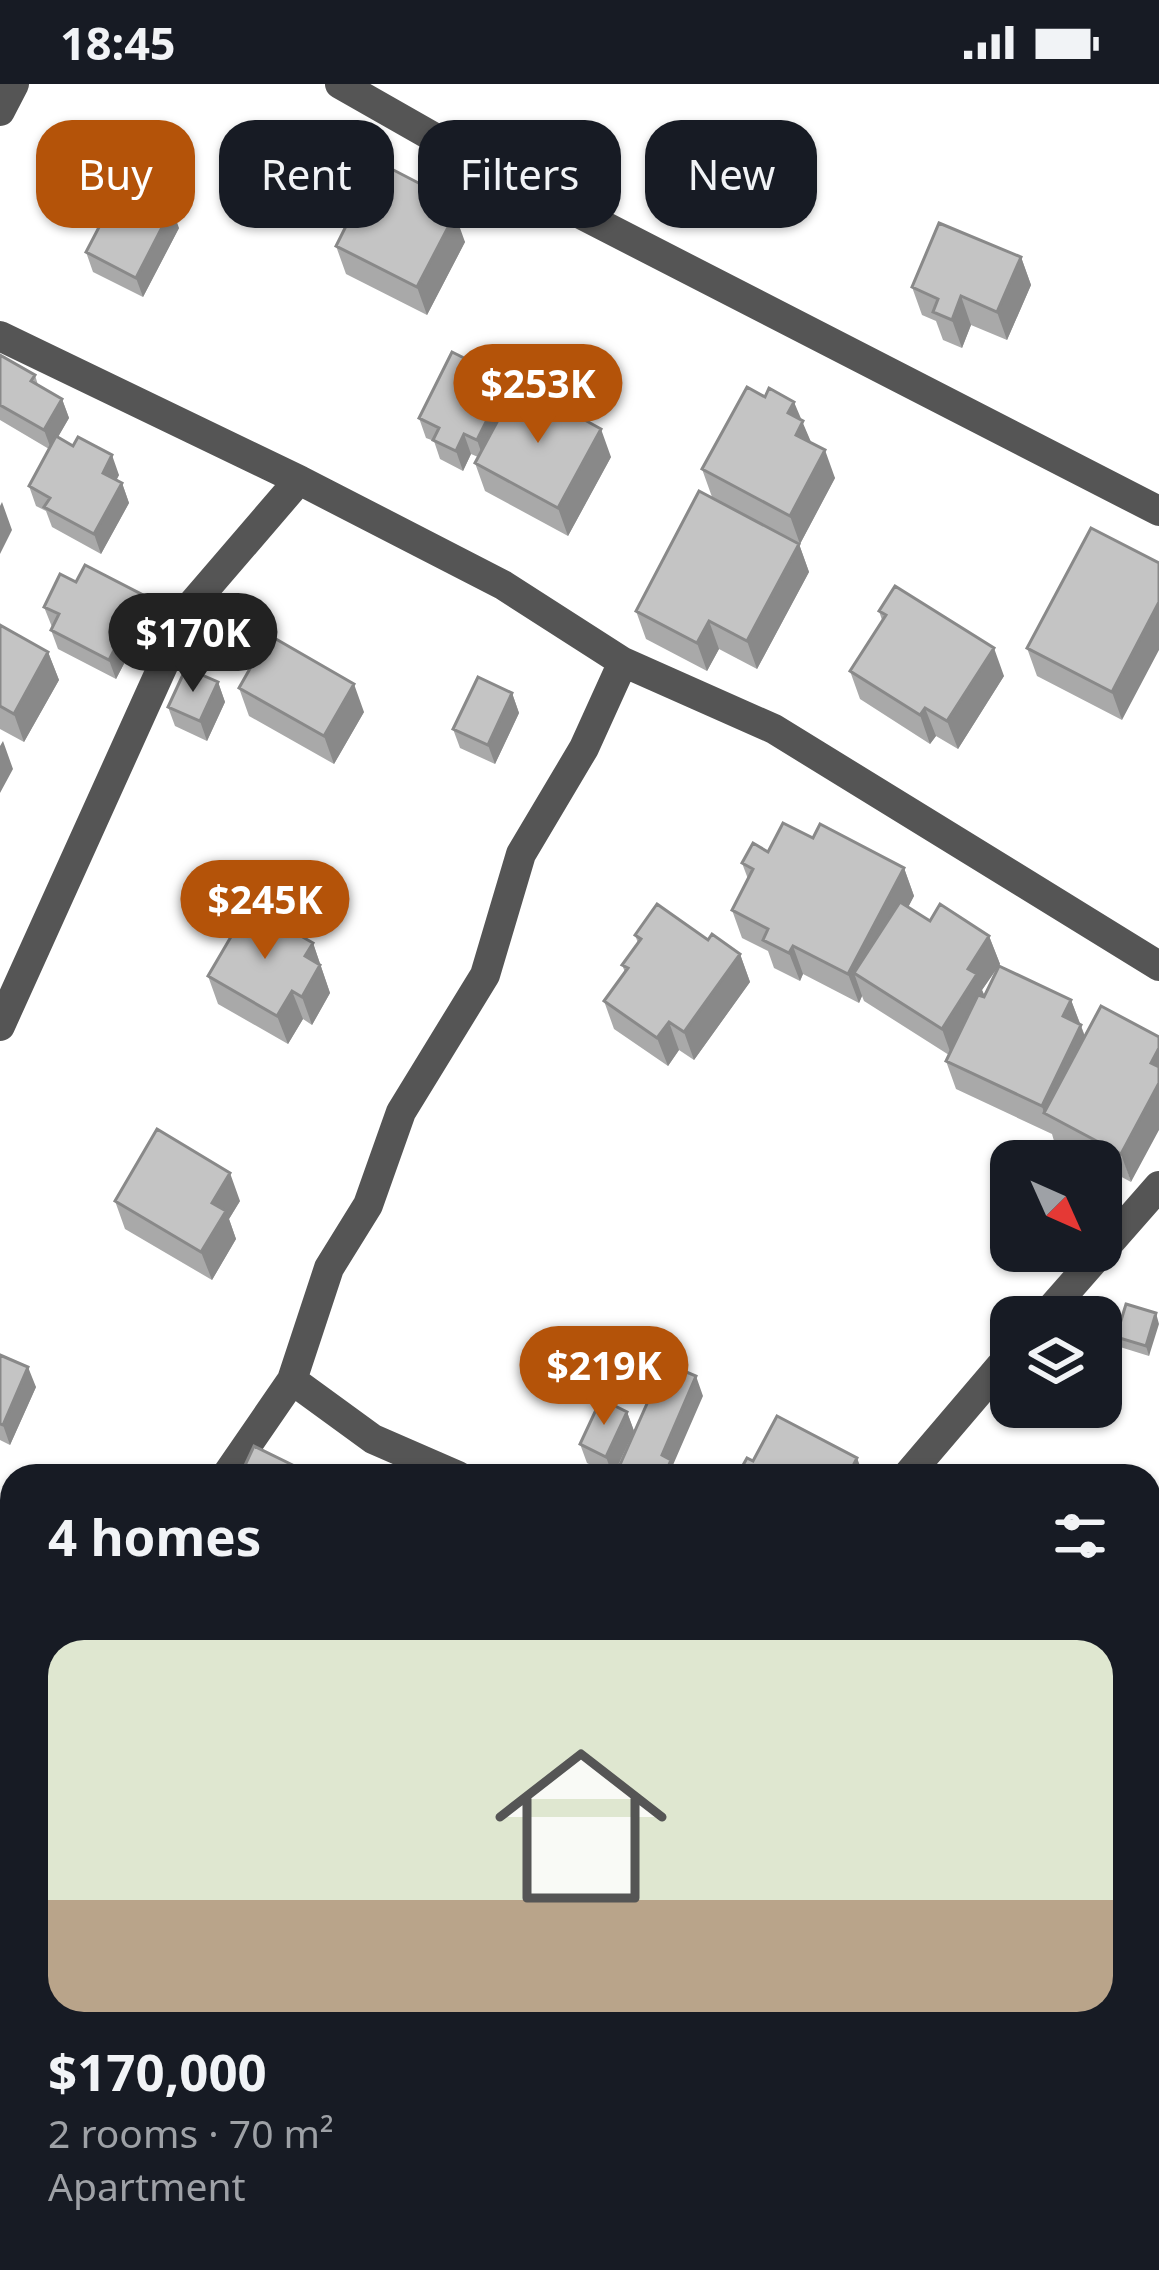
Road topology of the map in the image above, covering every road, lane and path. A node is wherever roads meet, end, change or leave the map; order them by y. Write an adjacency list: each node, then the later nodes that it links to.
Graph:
1 (14, 84): 3 (street)
2 (340, 84): 6 (street)
3 (0, 111)
4 (0, 336): 5 (street)
5 (299, 480): 7 (street); 9 (street)
6 (1159, 511)
7 (623, 662): 8 (street); 12 (street)
8 (1159, 966)
9 (0, 1026)
10 (1159, 1186): 11 (street)
11 (1062, 1296)
12 (292, 1379): 14 (street); 15 (street)
13 (990, 1379): 16 (street)
14 (234, 1464)
15 (431, 1464)
16 (917, 1464)

